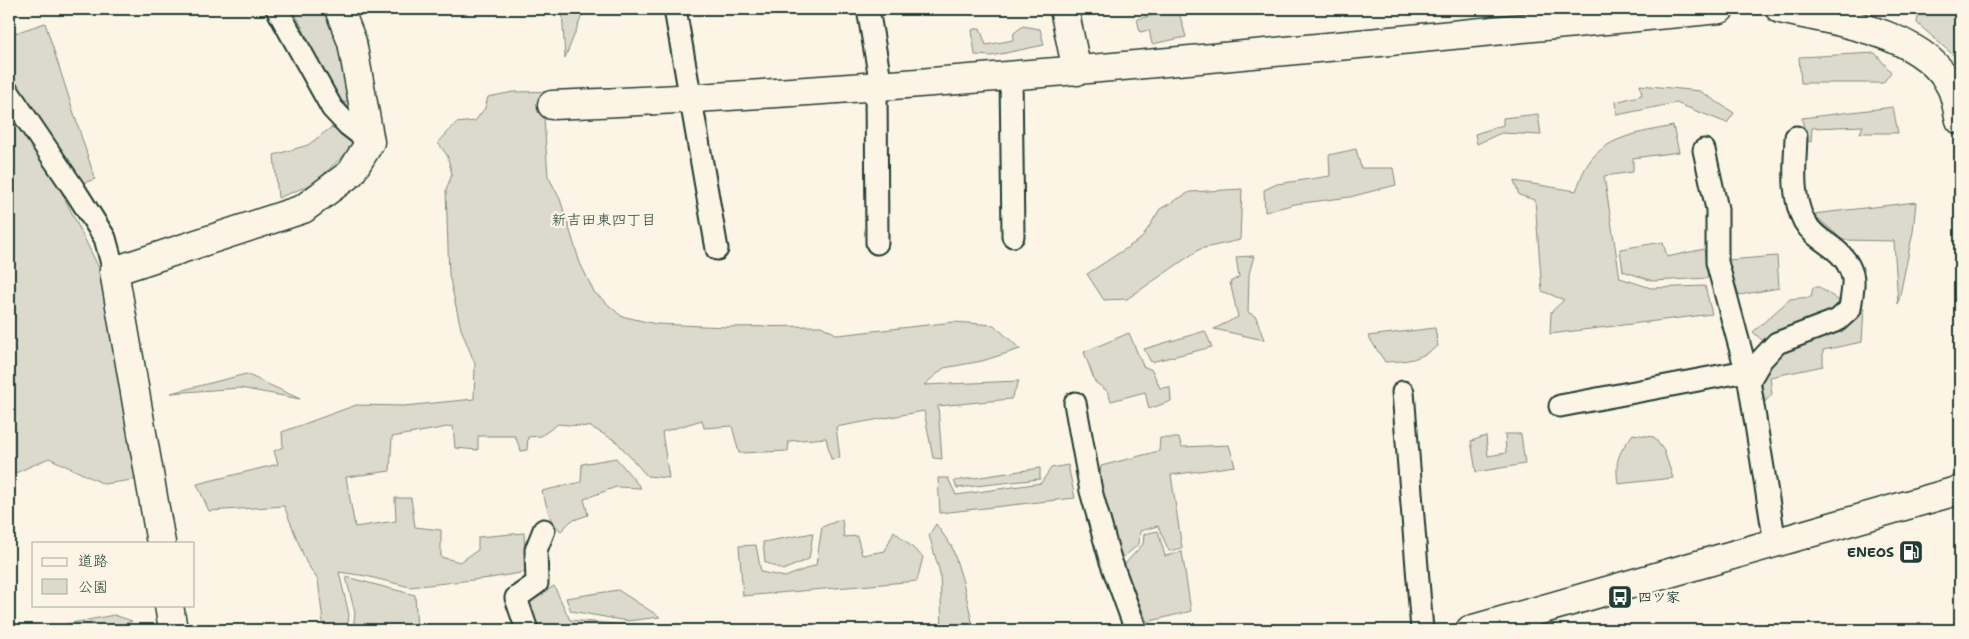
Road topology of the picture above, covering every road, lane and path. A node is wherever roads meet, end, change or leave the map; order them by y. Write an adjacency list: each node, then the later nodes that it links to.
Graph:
1 (277, 9): 16 (lane)
2 (339, 9): 16 (street)
3 (674, 9): 12 (lane)
4 (868, 9): 10 (lane)
5 (1064, 9): 8 (street)
6 (1720, 9): 8 (street)
7 (1780, 9): 14 (street)
8 (1077, 71): 9 (street)
9 (1011, 75): 10 (street); 18 (lane)
10 (878, 85): 12 (street); 19 (lane)
11 (9, 94): 21 (lane)
12 (690, 99): 13 (street); 20 (lane)
13 (552, 105)
14 (1960, 120)
15 (1796, 137): 22 (lane)
16 (370, 142): 21 (street)
17 (1704, 150): 22 (lane)
18 (1013, 236)
19 (877, 243)
20 (717, 249)
21 (114, 271): 28 (street)
22 (1747, 376): 25 (lane); 29 (lane)
23 (1403, 392): 34 (lane)
24 (1075, 403): 33 (lane)
25 (1560, 406)
26 (1960, 490): 29 (street)
27 (544, 530): 32 (lane)
28 (161, 542)
29 (1775, 543): 35 (street)
30 (169, 606): 31 (street)
31 (173, 630)
32 (527, 630)
33 (1136, 630)
34 (1422, 630)
35 (1473, 630)

